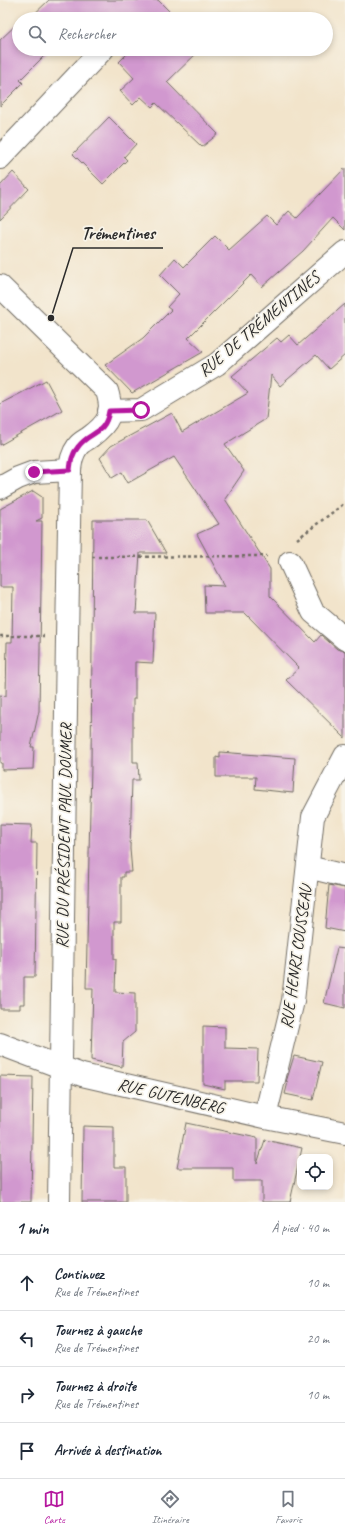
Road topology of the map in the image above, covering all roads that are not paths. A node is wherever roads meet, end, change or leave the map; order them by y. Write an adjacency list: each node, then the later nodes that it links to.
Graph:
1 (96, 56): 2 (street)
2 (0, 158)
3 (345, 252): 5 (street, RUE DE TRÉMENTINES)
4 (0, 286): 5 (street)
5 (109, 411): 6 (street)
6 (70, 470): 7 (street); 14 (street, RUE DU PRÉSIDENT PAUL DOUMER)
7 (0, 488)
8 (290, 562): 9 (street)
9 (345, 639)
10 (345, 756): 11 (street, RUE HENRI COUSSEAU)
11 (308, 867): 12 (street, RUE HENRI COUSSEAU); 15 (street, RUE HENRI COUSSEAU)
12 (345, 876)
13 (0, 1044): 14 (street, RUE GUTENBERG)
14 (61, 1067): 15 (street, RUE GUTENBERG); 17 (street, RUE DU PRÉSIDENT PAUL DOUMER)
15 (265, 1117): 16 (street, RUE GUTENBERG)
16 (345, 1134)
17 (59, 1202)

